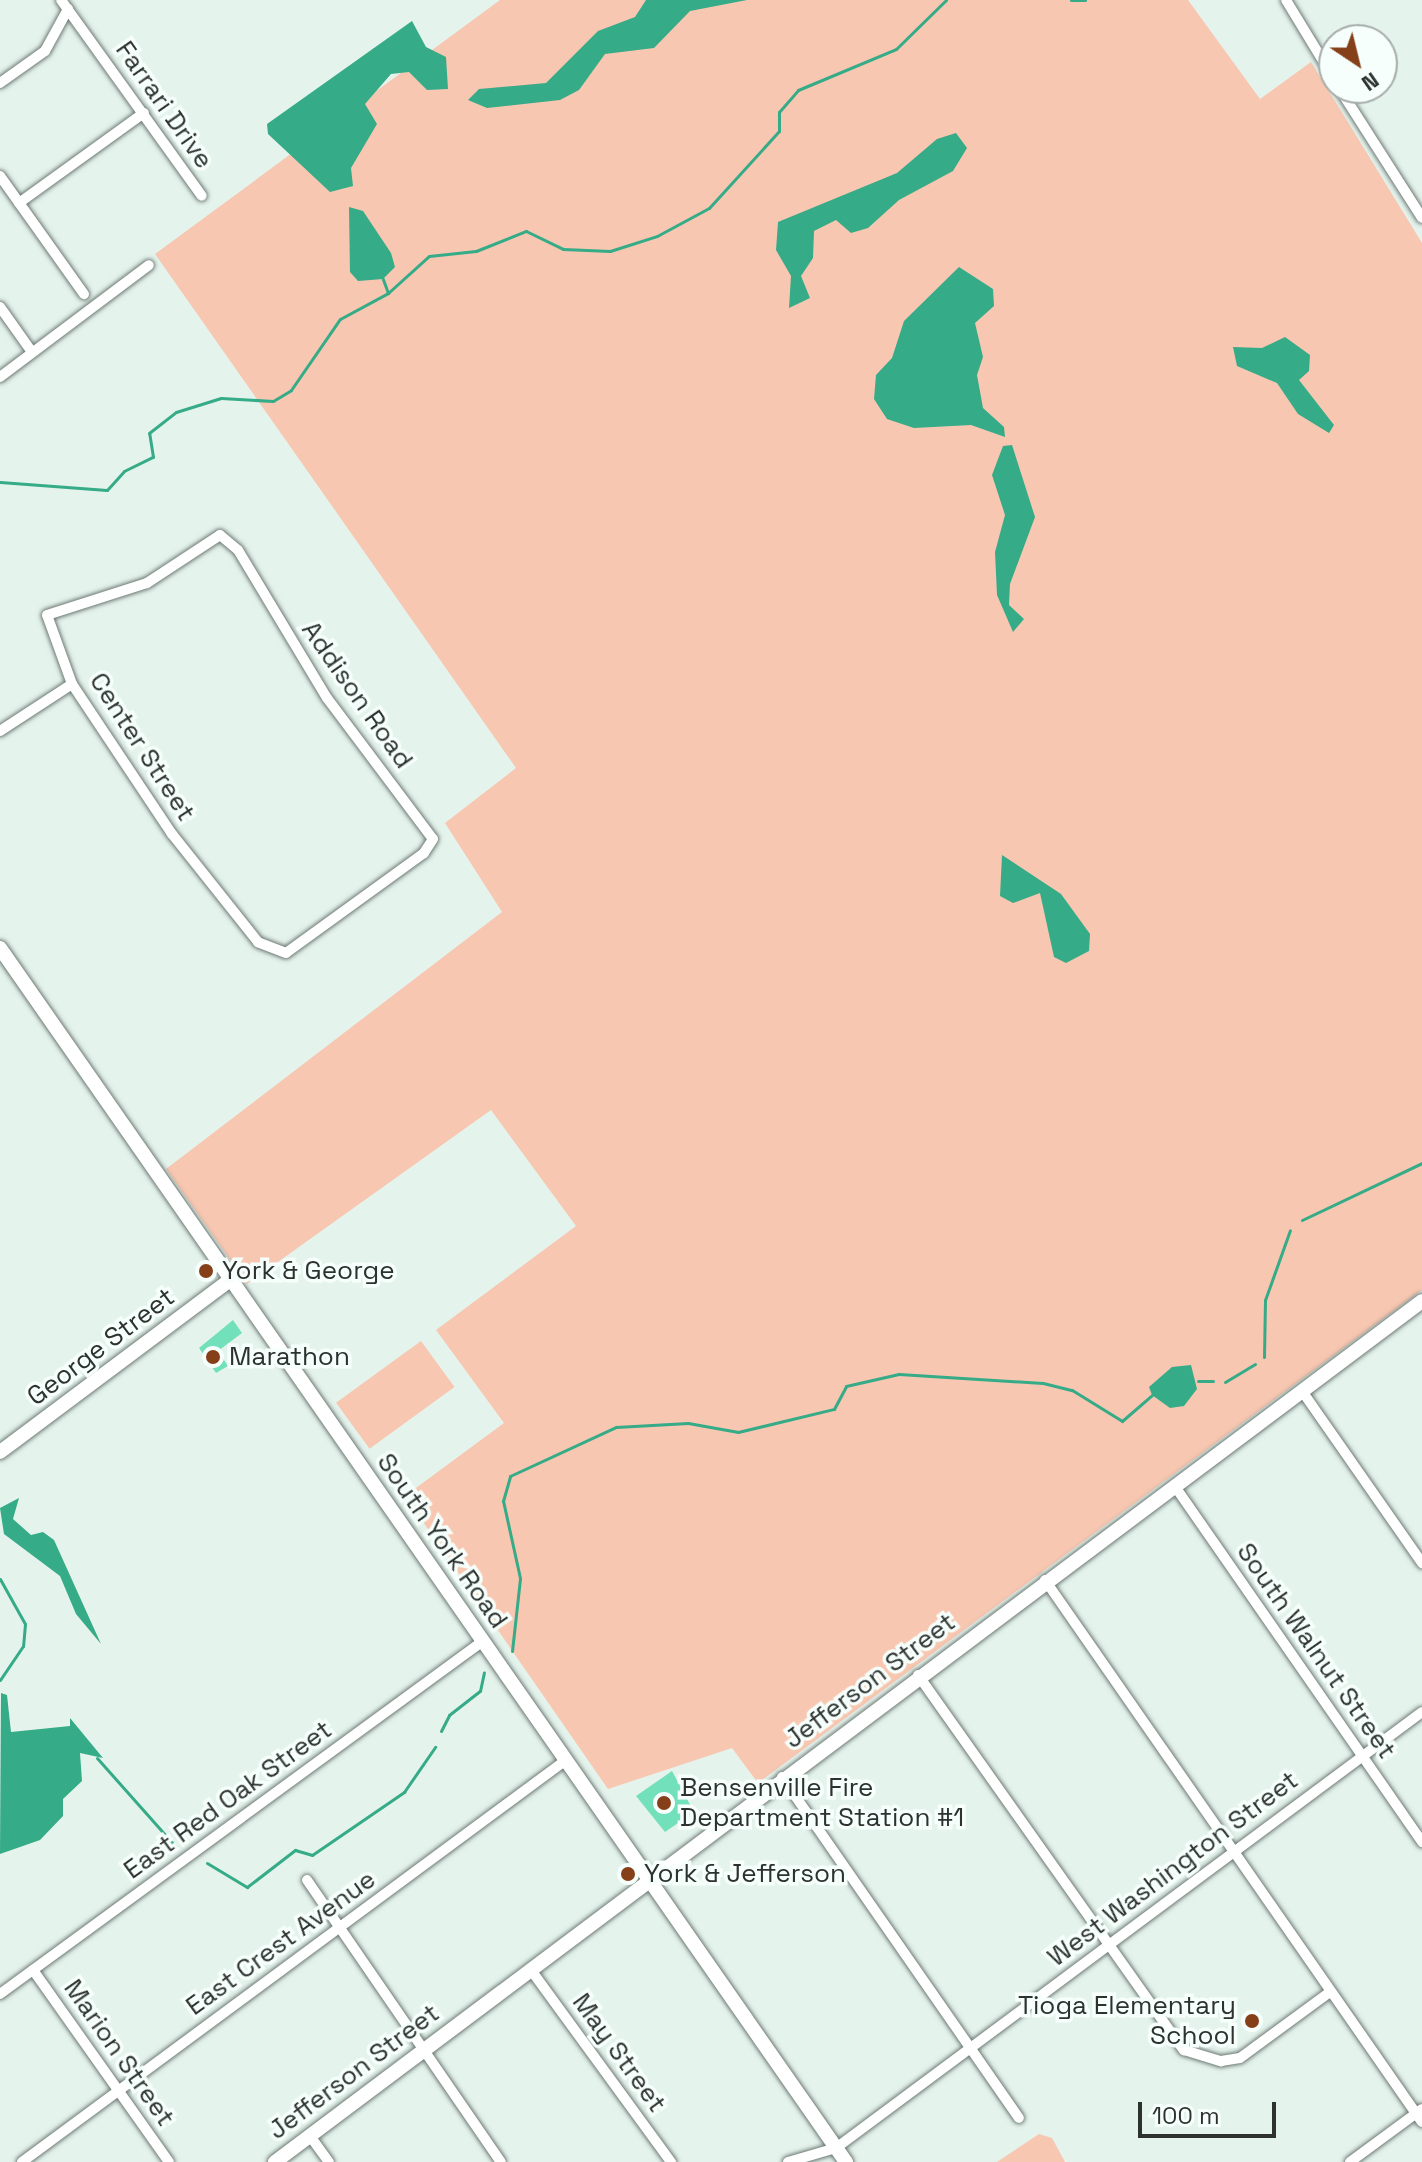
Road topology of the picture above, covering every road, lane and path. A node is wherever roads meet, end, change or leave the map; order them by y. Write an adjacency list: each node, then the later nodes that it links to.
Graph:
1 (1286, 0): 3 (street)
2 (64, 4): 4 (street); 6 (street, Farrari Drive)
3 (1318, 53)
4 (0, 83)
5 (1349, 104): 10 (street)
6 (144, 113): 8 (street, Farrari Drive); 9 (street)
7 (0, 176): 9 (street)
8 (202, 196)
9 (19, 203): 12 (street)
10 (1422, 218)
11 (149, 265): 14 (street)
12 (84, 294)
13 (0, 307): 14 (street)
14 (32, 352): 15 (street)
15 (0, 377)
16 (106, 598): 17 (street, Center Street); 19 (street, Addison Road)
17 (72, 684): 18 (street); 19 (street, Center Street)
18 (0, 731)
19 (258, 942)
20 (0, 948): 21 (street, South York Road)
21 (230, 1280): 24 (street, George Street); 28 (street, South York Road)
22 (1422, 1301): 23 (street, Jefferson Street)
23 (1302, 1391): 25 (street, Jefferson Street); 26 (street)
24 (0, 1452)
25 (1174, 1485): 27 (street, Jefferson Street); 31 (street, South Walnut Street)
26 (1422, 1563)
27 (1045, 1580): 29 (street, Jefferson Street); 35 (street)
28 (483, 1641): 32 (street, South York Road); 40 (street, East Red Oak Street)
29 (918, 1675): 33 (street, Jefferson Street); 39 (street)
30 (1422, 1712): 31 (street, West Washington Street)
31 (1363, 1757): 34 (street, South Walnut Street); 35 (street, West Washington Street)
32 (566, 1760): 36 (street, South York Road); 38 (street, East Crest Avenue)
33 (782, 1777): 36 (street, Jefferson Street); 44 (street)
34 (1422, 1842)
35 (1234, 1852): 39 (street, West Washington Street); 42 (street)
36 (648, 1879): 41 (street, Jefferson Street); 50 (street, South York Road)
37 (307, 1880): 38 (street)
38 (341, 1927): 45 (street); 46 (street, East Crest Avenue)
39 (1106, 1946): 42 (street); 44 (street, West Washington Street)
40 (33, 1970): 43 (street, East Red Oak Street); 46 (street, Marion Street)
41 (531, 1970): 45 (street, Jefferson Street); 56 (street, May Street)
42 (1330, 1992): 47 (street)
43 (0, 1994)
44 (970, 2047): 48 (street); 50 (street, West Washington Street)
45 (426, 2048): 49 (street, Jefferson Street); 55 (street)
46 (120, 2090): 51 (street, East Crest Avenue); 52 (street, Marion Street)
47 (1420, 2115): 59 (street)
48 (1019, 2118)
49 (310, 2136): 53 (street, Jefferson Street); 54 (street)
50 (836, 2148): 57 (street); 58 (street, South York Road)
51 (22, 2162)
52 (169, 2162)
53 (275, 2162)
54 (329, 2162)
55 (501, 2162)
56 (671, 2162)
57 (788, 2162)
58 (846, 2162)
59 (1350, 2162)

